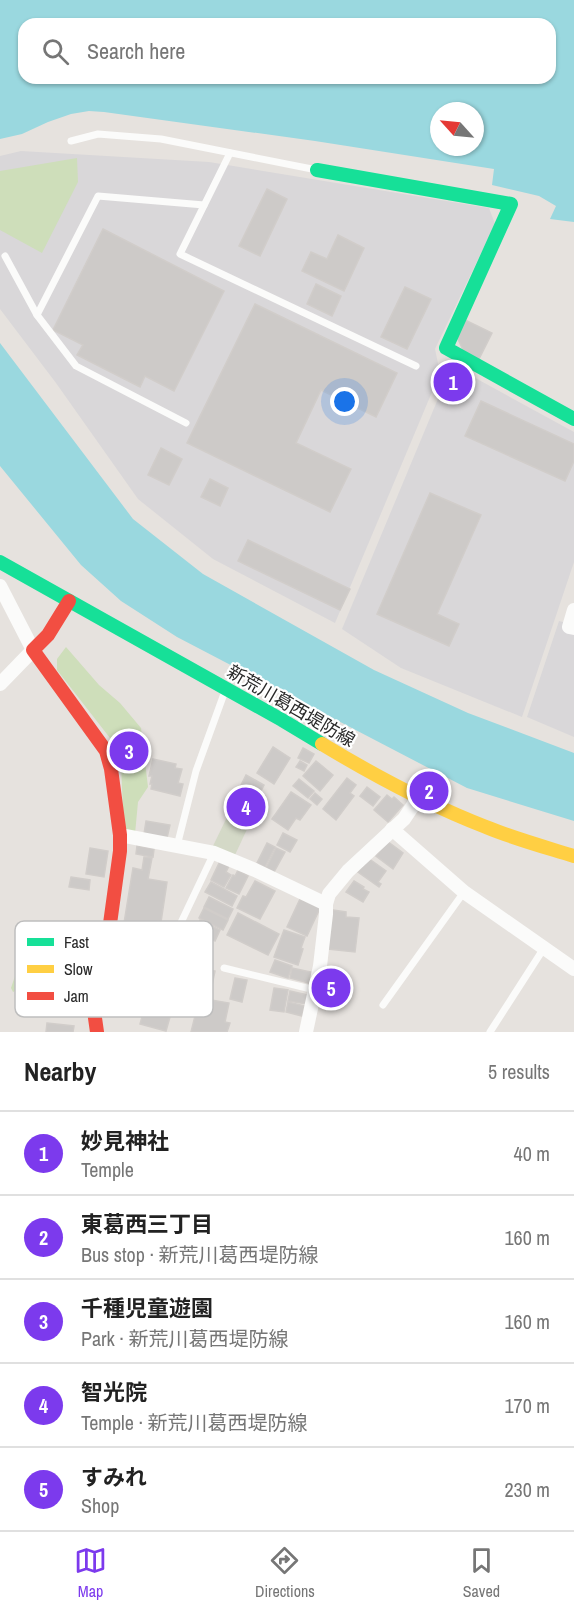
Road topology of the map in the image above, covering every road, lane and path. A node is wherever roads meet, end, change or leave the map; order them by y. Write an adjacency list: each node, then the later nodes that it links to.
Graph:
1 (71, 141): 2 (lane)
2 (230, 153): 3 (lane); 4 (lane)
3 (317, 170): 8 (street)
4 (204, 205): 6 (lane); 7 (lane)
5 (5, 256): 6 (lane)
6 (38, 315): 9 (lane)
7 (416, 366)
8 (574, 419)
9 (186, 423)
10 (5, 565): 11 (street); 12 (street, 新荒川葛西堤防線)
11 (0, 585): 15 (street)
12 (69, 601): 15 (street); 17 (street, 新荒川葛西堤防線)
13 (574, 610): 14 (street)
14 (574, 628)
15 (33, 650): 16 (street); 20 (street)
16 (0, 684)
17 (226, 689): 18 (street, 新荒川葛西堤防線); 21 (lane)
18 (418, 798): 19 (street); 23 (street, 新荒川葛西堤防線)
19 (392, 829): 24 (street); 25 (street)
20 (120, 835): 21 (street); 26 (street)
21 (177, 846): 22 (street)
22 (214, 854): 25 (street); 27 (lane)
23 (574, 856)
24 (464, 892): 28 (street); 32 (lane)
25 (326, 904): 31 (street)
26 (110, 921)
27 (182, 921)
28 (544, 948): 30 (street); 36 (lane)
29 (224, 968): 31 (lane)
30 (574, 969)
31 (315, 990): 35 (street)
32 (382, 1005)
33 (95, 1017): 34 (street)
34 (97, 1032)
35 (306, 1032)
36 (490, 1032)

